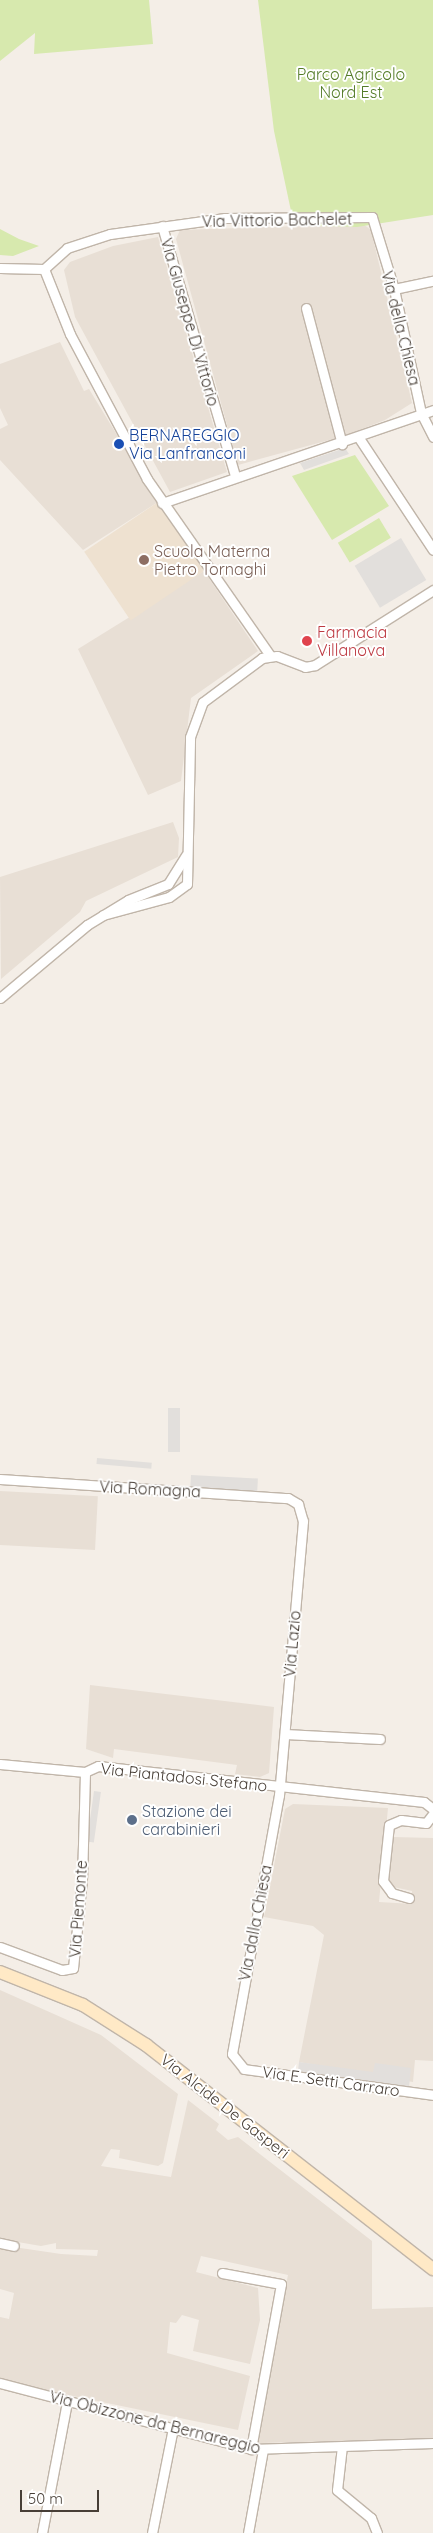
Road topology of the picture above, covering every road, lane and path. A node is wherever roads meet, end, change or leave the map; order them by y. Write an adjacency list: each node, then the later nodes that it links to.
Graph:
1 (372, 217): 2 (street, Via Vittorio Bachelet); 6 (street, Via della Chiesa)
2 (162, 226): 4 (street, Via Vittorio Bachelet); 13 (street, Via Giuseppe Di Vittorio)
3 (0, 268): 4 (street)
4 (44, 269): 14 (street)
5 (433, 281): 6 (street)
6 (394, 289): 9 (street, Via della Chiesa)
7 (306, 308): 12 (street)
8 (433, 410): 9 (street)
9 (421, 412): 10 (street, Via della Chiesa); 11 (street)
10 (433, 436)
11 (359, 438): 12 (street); 15 (street)
12 (342, 444): 13 (street)
13 (235, 475): 14 (street)
14 (162, 503): 17 (street)
15 (433, 550)
16 (433, 590): 17 (street)
17 (270, 656): 18 (street)
18 (186, 854): 19 (street); 19 (street)
19 (103, 915): 20 (street)
20 (0, 998)
21 (0, 1479): 22 (street, Via Romagna)
22 (298, 1504): 23 (street, Via Lazio)
23 (285, 1734): 24 (street); 27 (street, Via Lazio)
24 (380, 1739)
25 (0, 1764): 26 (street, Via Piantadosi Stefano)
26 (85, 1772): 27 (street, Via Piantadosi Stefano); 31 (street, Via Piemonte)
27 (280, 1786): 28 (street, Via Piantadosi Stefano); 33 (street, Via dalla Chiesa)
28 (433, 1809)
29 (433, 1814): 30 (street)
30 (408, 1898)
31 (0, 1947)
32 (0, 1972): 37 (main road, Via Alcide De Gasperi)
33 (234, 2060): 34 (street, Via E. Setti Carraro)
34 (433, 2095)
35 (0, 2243): 36 (street)
36 (14, 2246)
37 (433, 2269)
38 (222, 2273): 44 (street)
39 (0, 2383): 40 (street, Via Obizzone da Bernareggio)
40 (67, 2402): 41 (street, Via Obizzone da Bernareggio); 46 (street)
41 (173, 2428): 44 (street, Via Obizzone da Bernareggio); 47 (street)
42 (433, 2443): 43 (street, Via Obizzone da Bernareggio)
43 (342, 2446): 45 (street, Via Obizzone da Bernareggio); 49 (street)
44 (251, 2449): 45 (street, Via Obizzone da Bernareggio)
45 (263, 2450): 48 (street)
46 (42, 2533)
47 (152, 2533)
48 (248, 2533)
49 (377, 2533)

